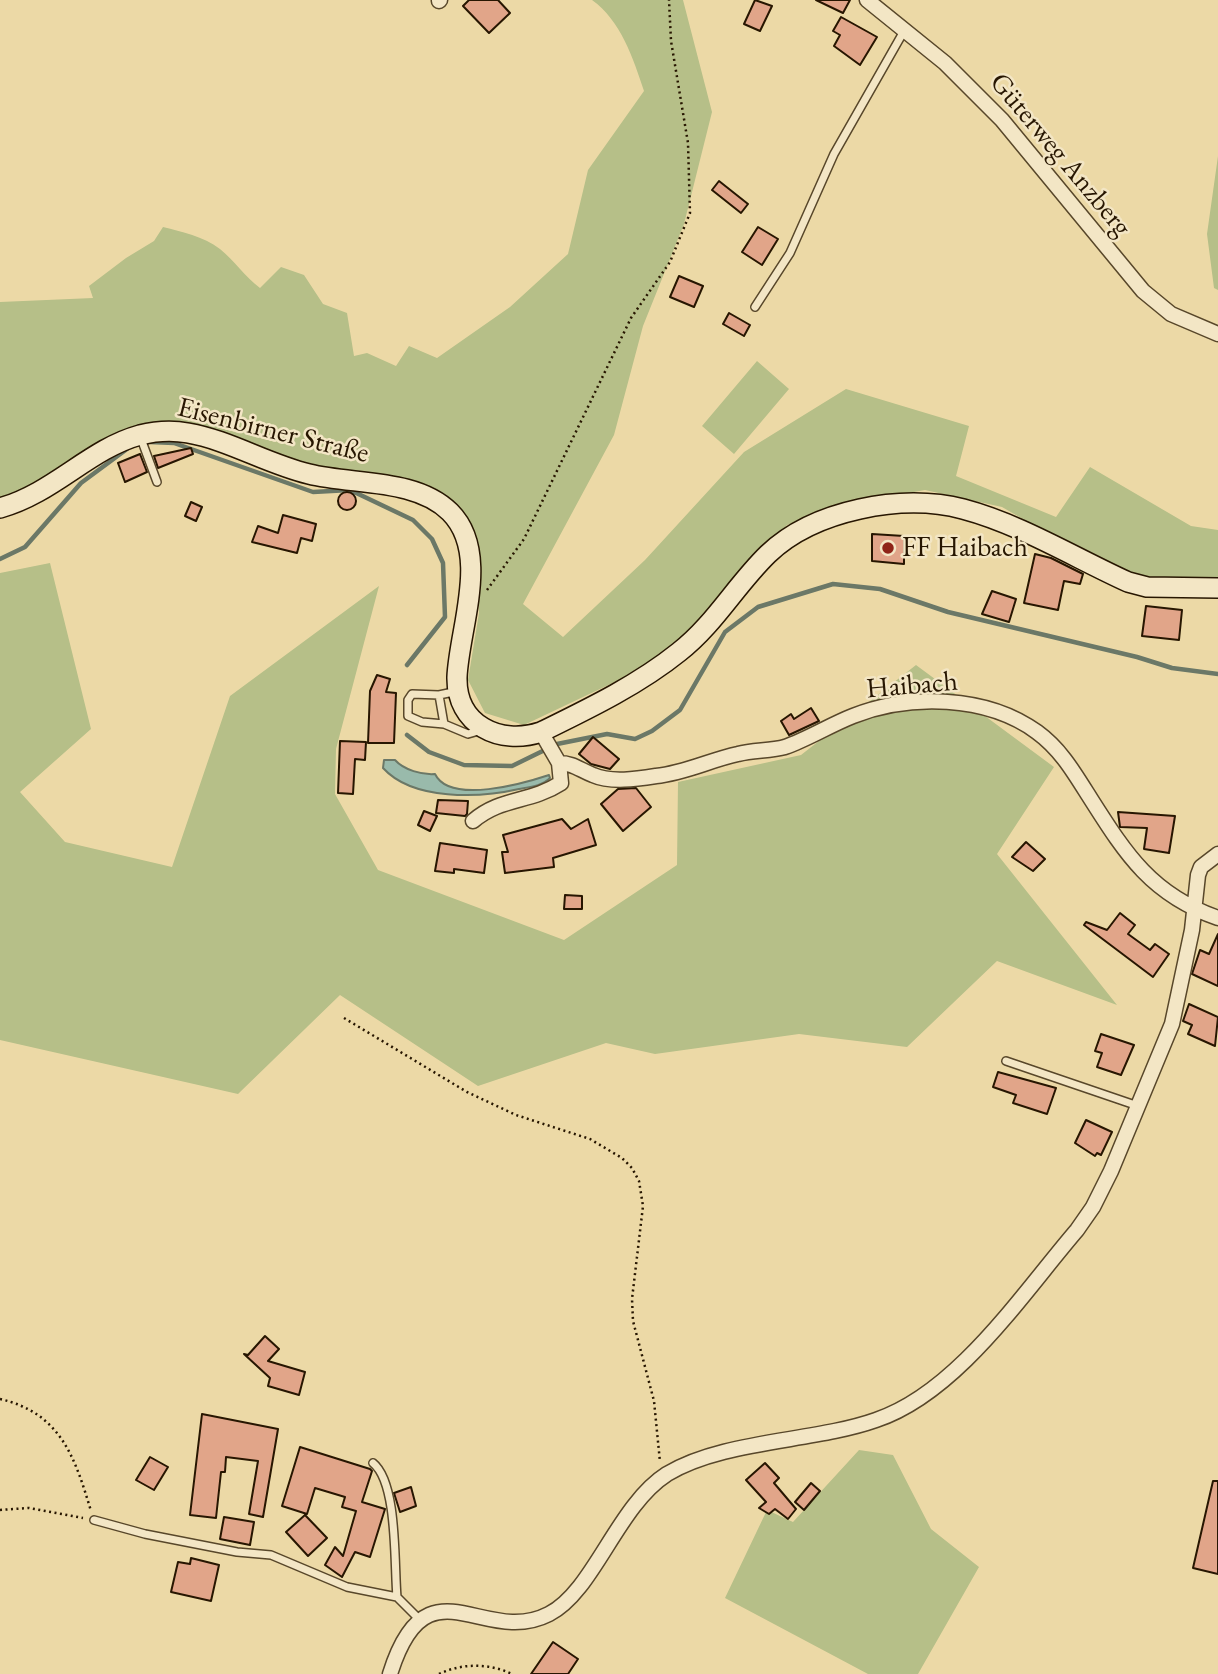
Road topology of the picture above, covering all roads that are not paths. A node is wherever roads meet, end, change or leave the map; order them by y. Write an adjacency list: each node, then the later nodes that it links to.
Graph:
1 (867, 0): 2 (street, Güterweg Anzberg)
2 (905, 29): 3 (lane); 4 (street, Güterweg Anzberg)
3 (755, 307)
4 (1218, 334)
5 (140, 435): 6 (lane); 7 (main road, Eisenbirner Straße); 9 (main road, Eisenbirner Straße)
6 (158, 482)
7 (0, 508)
8 (1218, 588): 12 (main road)
9 (449, 693): 10 (lane); 10 (lane); 11 (main road)
10 (444, 724): 11 (lane)
11 (483, 729): 12 (main road)
12 (551, 749): 13 (street); 15 (street, Haibach)
13 (473, 821)
14 (1218, 854): 15 (street)
15 (1195, 909): 16 (street, Haibach); 18 (street)
16 (1218, 918)
17 (1006, 1061): 18 (lane)
18 (1140, 1106): 22 (street)
19 (373, 1463): 21 (lane)
20 (94, 1520): 21 (lane)
21 (397, 1597): 22 (lane)
22 (419, 1620): 23 (street)
23 (390, 1674)

